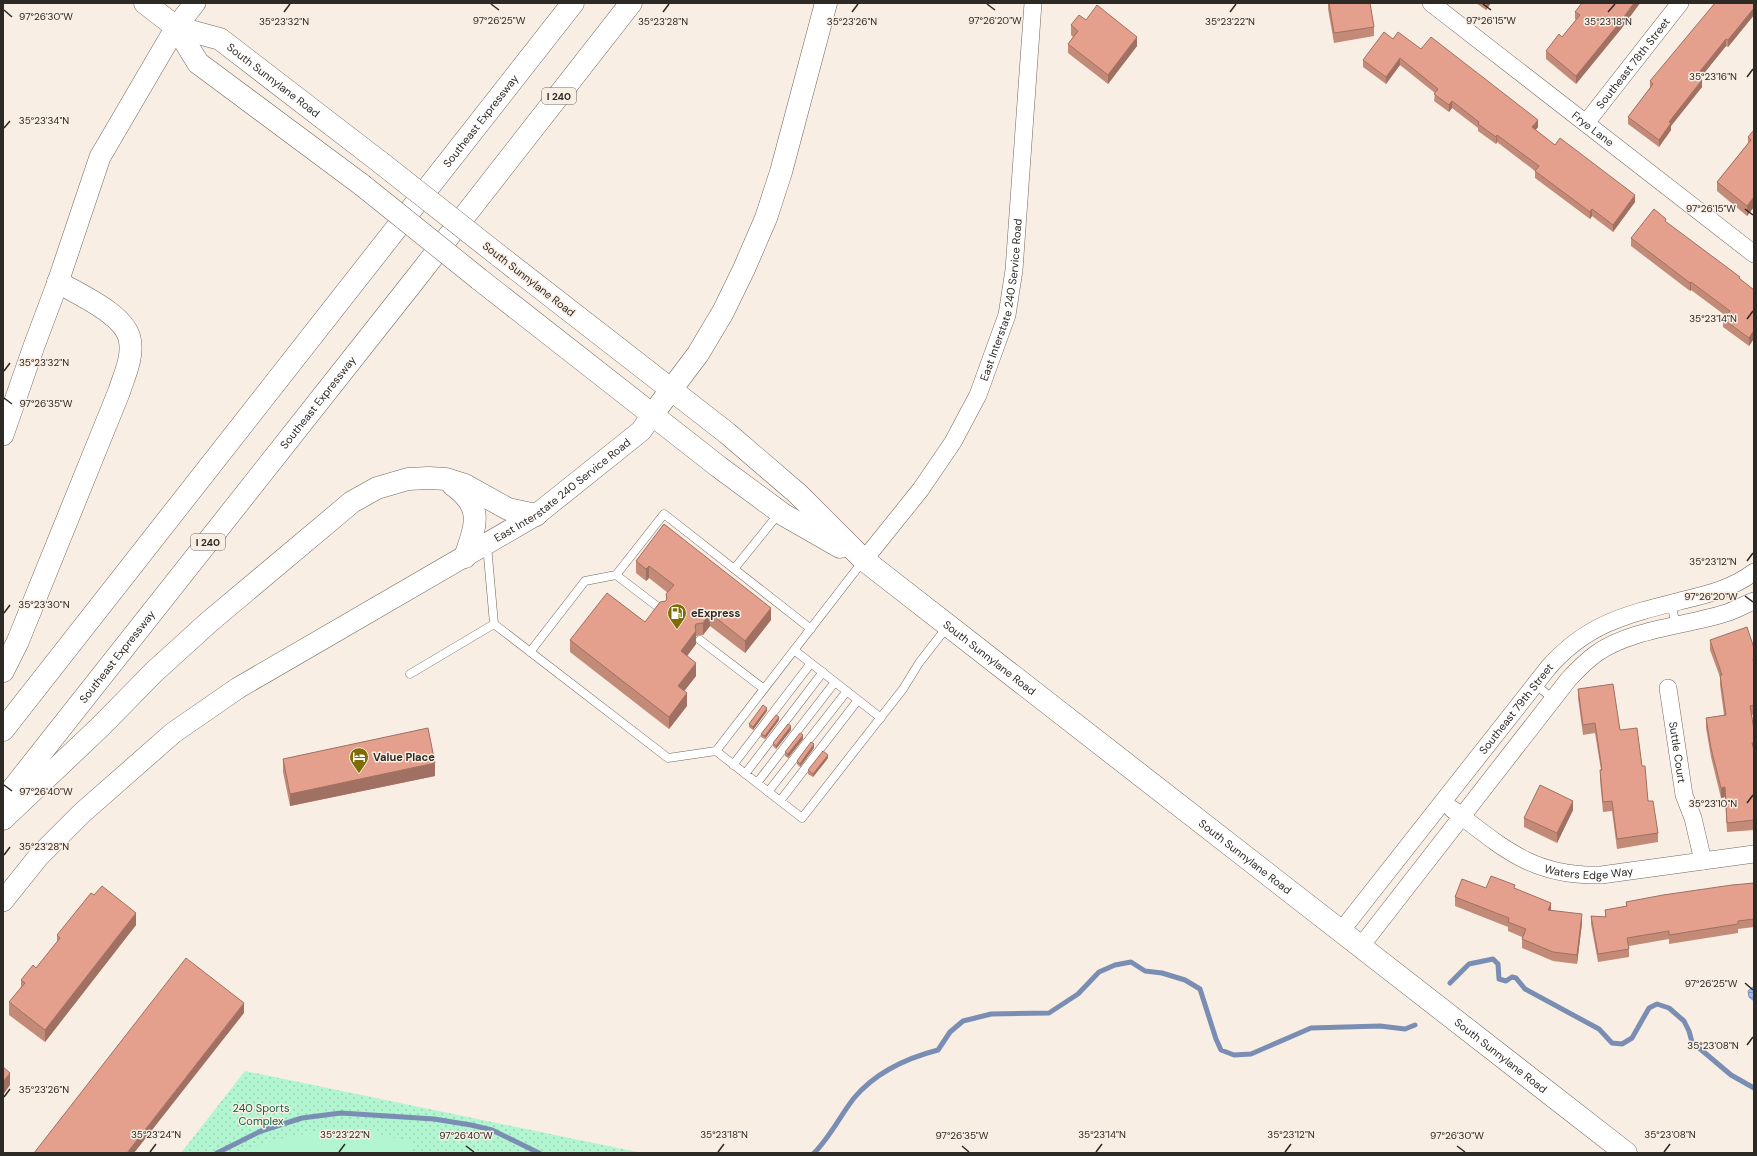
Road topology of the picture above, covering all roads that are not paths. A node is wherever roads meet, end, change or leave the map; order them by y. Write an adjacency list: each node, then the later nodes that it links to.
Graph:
1 (145, 3): 9 (main road, South Sunnylane Road)
2 (195, 3): 9 (street)
3 (573, 3): 47 (main road, Southeast Expressway)
4 (631, 3): 53 (main road, Southeast Expressway / I 240)
5 (826, 3): 13 (main road)
6 (1033, 3): 21 (street, East Interstate 240 Service Road)
7 (1431, 3): 10 (street, Frye Lane)
8 (1680, 3): 10 (street, Southeast 78th Street)
9 (176, 27): 12 (street); 13 (main road, South Sunnylane Road, bridge); 14 (main road, South Sunnylane Road, bridge)
10 (1586, 123): 11 (street, Frye Lane)
11 (1754, 254)
12 (58, 282): 15 (street); 36 (main road)
13 (671, 391): 14 (main road); 21 (main road, South Sunnylane Road)
14 (652, 415): 17 (main road, South Sunnylane Road); 18 (street, East Interstate 240 Service Road)
15 (3, 435)
16 (446, 480): 18 (main road); 20 (main road); 57 (main road)
17 (780, 512): 21 (main road, South Sunnylane Road); 22 (lane)
18 (536, 516): 19 (street, East Interstate 240 Service Road)
19 (487, 544): 20 (street, East Interstate 240 Service Road); 28 (lane)
20 (465, 557): 60 (street, East Interstate 240 Service Road)
21 (864, 560): 30 (main road, South Sunnylane Road); 31 (lane)
22 (734, 569): 24 (lane); 31 (lane)
23 (1754, 572): 26 (street, Southeast 79th Street)
24 (616, 575): 27 (lane); 34 (lane)
25 (1754, 601): 29 (street, Southeast 79th Street)
26 (1671, 603): 29 (lane); 40 (street, Southeast 79th Street)
27 (662, 610)
28 (494, 624): 34 (lane); 38 (lane)
29 (1676, 625): 44 (street, Southeast 79th Street)
30 (948, 626): 46 (lane); 61 (main road, South Sunnylane Road)
31 (811, 629): 33 (lane)
32 (700, 640): 42 (lane)
33 (794, 650): 35 (lane); 42 (lane)
34 (530, 652): 48 (lane)
35 (811, 663): 37 (lane); 49 (lane)
36 (3, 671)
37 (823, 672): 39 (lane); 50 (lane)
38 (410, 674)
39 (835, 682): 43 (lane); 51 (lane)
40 (1535, 684): 44 (lane); 55 (street, Southeast 79th Street)
41 (1668, 688): 59 (street, Suttle Court)
42 (764, 689): 48 (lane)
43 (847, 691): 45 (lane); 52 (lane)
44 (1553, 699): 56 (street, Southeast 79th Street)
45 (858, 700): 46 (lane); 54 (lane)
46 (881, 718): 54 (lane)
47 (3, 730)
48 (716, 751): 49 (lane)
49 (733, 764): 50 (lane)
50 (745, 774): 51 (lane)
51 (757, 783): 52 (lane)
52 (768, 792): 54 (lane)
53 (3, 801)
54 (780, 801)
55 (1443, 802): 56 (street, Waters Edge Way); 61 (street, Southeast 79th Street)
56 (1461, 816): 59 (street, Waters Edge Way); 62 (street, Southeast 79th Street)
57 (3, 819)
58 (1754, 854): 59 (street, Waters Edge Way)
59 (1702, 861)
60 (3, 901)
61 (1341, 931): 62 (main road, South Sunnylane Road)
62 (1361, 946): 63 (main road, South Sunnylane Road)
63 (1626, 1153)

